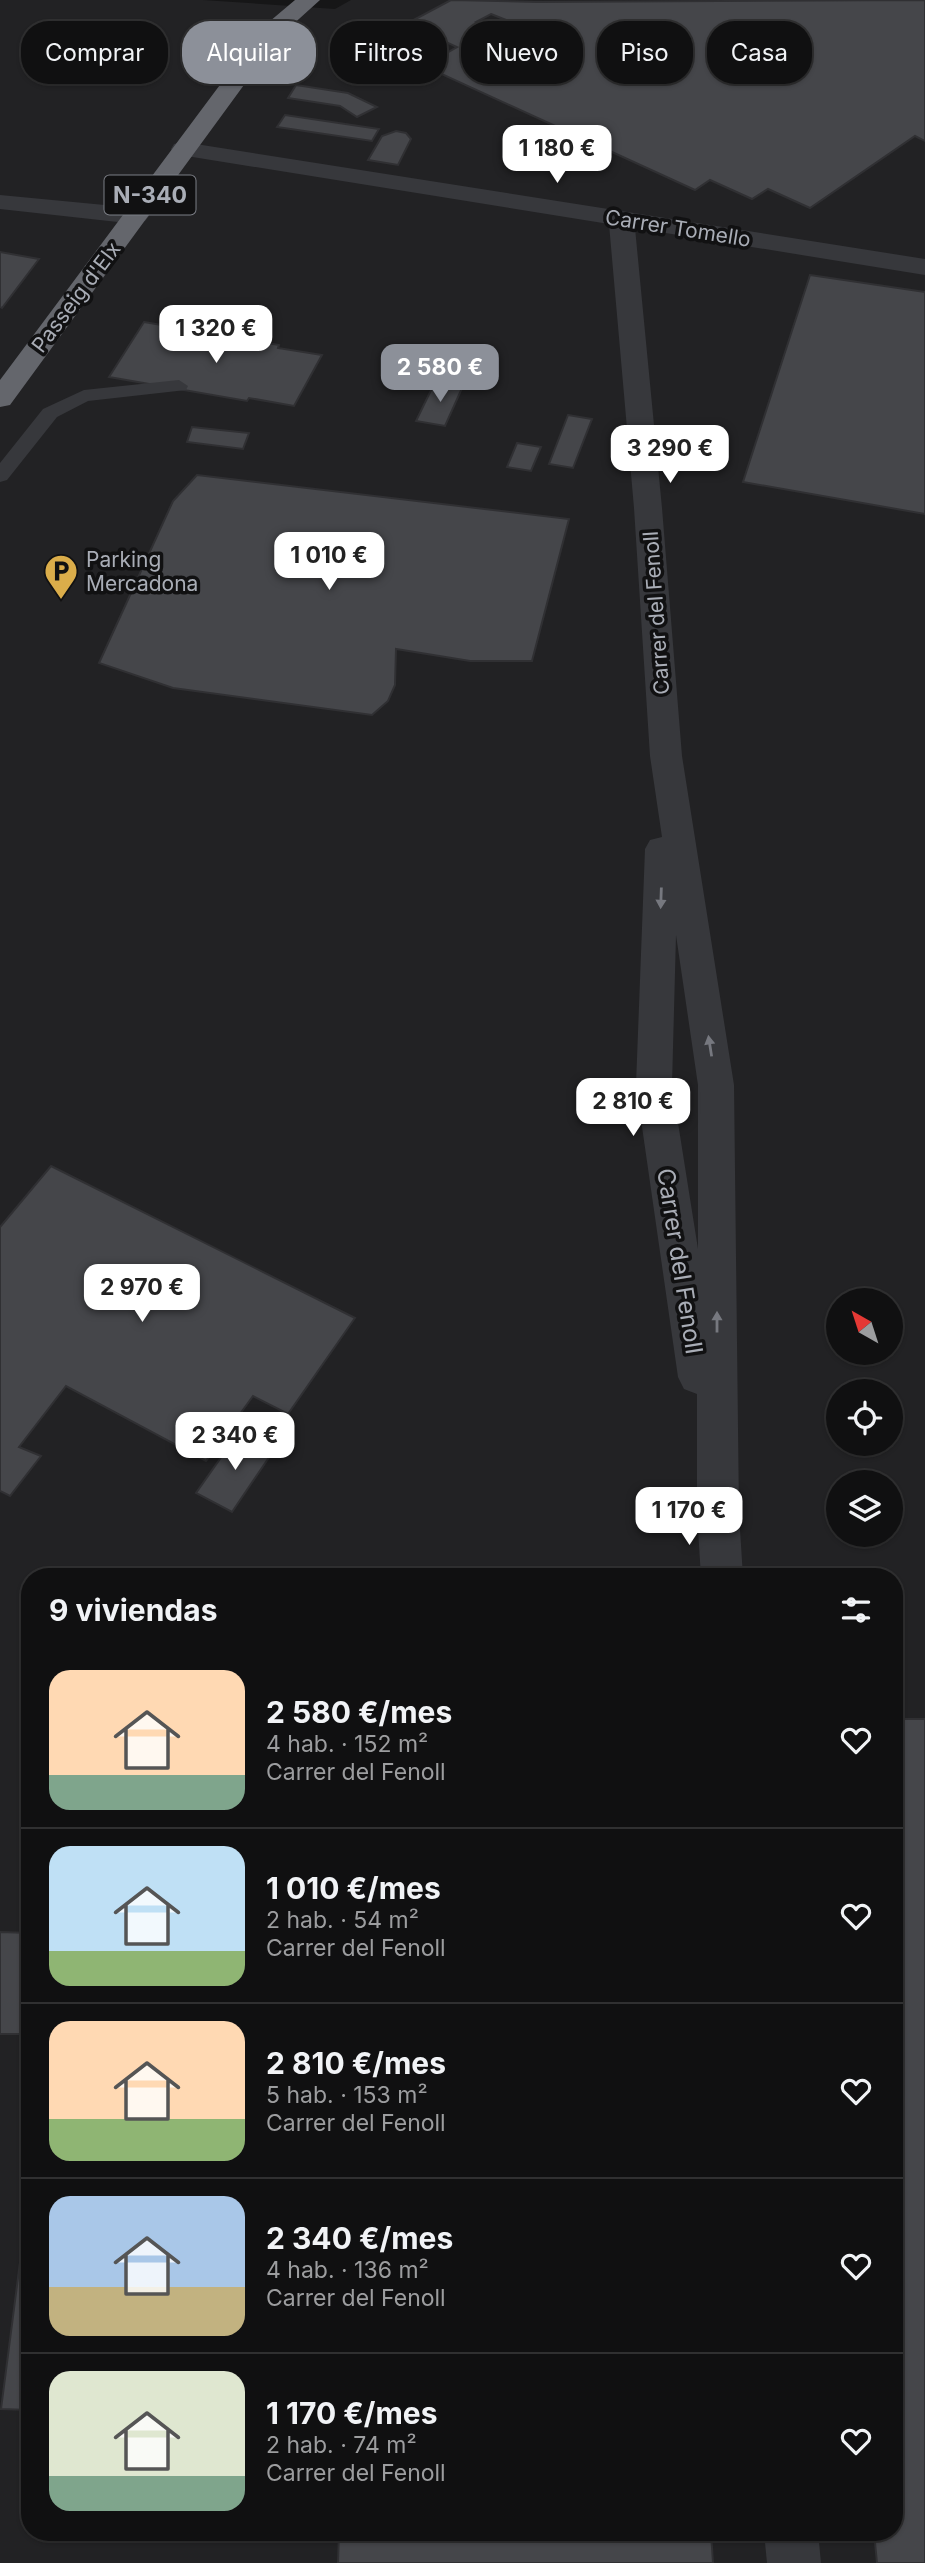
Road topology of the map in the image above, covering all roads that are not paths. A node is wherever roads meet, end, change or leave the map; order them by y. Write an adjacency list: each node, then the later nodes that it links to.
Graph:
1 (309, 0): 2 (highway, Passeig d'Elx / N-340)
2 (183, 149): 4 (highway, Passeig d'Elx / N-340); 5 (street, Carrer Tomello)
3 (0, 202): 4 (street)
4 (136, 216): 8 (highway, Passeig d'Elx / N-340)
5 (621, 218): 6 (street, Carrer Tomello); 10 (street, Carrer del Fenoll)
6 (925, 267)
7 (179, 386): 9 (lane)
8 (0, 399)
9 (0, 476)
10 (666, 756): 11 (street, Carrer del Fenoll, one-way to 10); 11 (street, Carrer del Fenoll, one-way to 11)
11 (718, 1513): 12 (street, Carrer del Fenoll)
12 (721, 1568)
13 (792, 2541): 14 (street)
14 (794, 2563)

